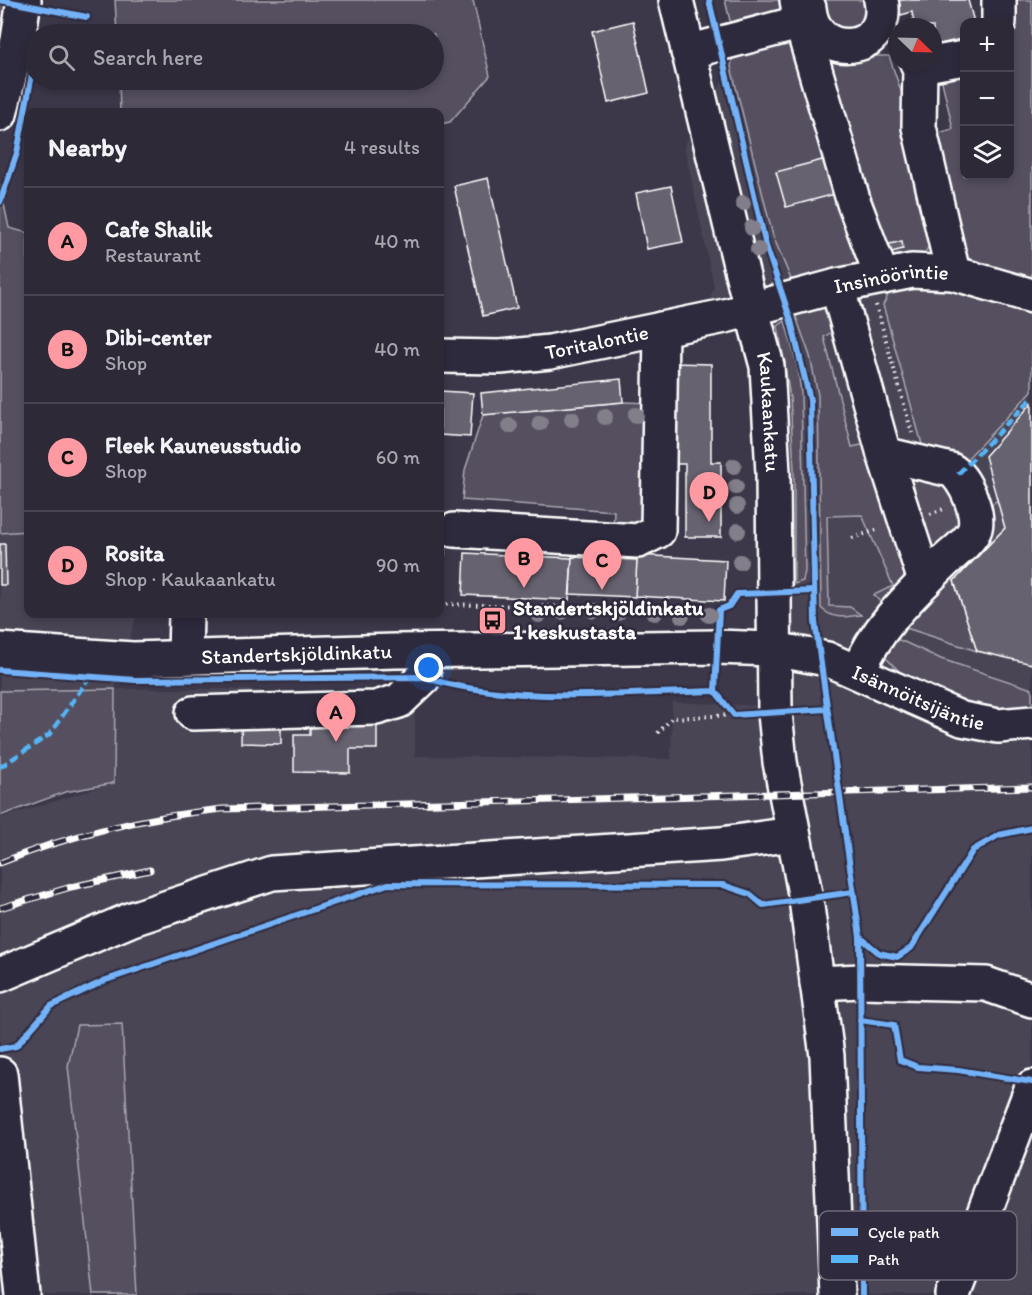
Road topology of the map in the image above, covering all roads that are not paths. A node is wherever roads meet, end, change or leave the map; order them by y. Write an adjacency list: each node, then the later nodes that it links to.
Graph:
1 (24, 0): 11 (street)
2 (676, 0): 7 (street, Kaukaankatu)
3 (999, 0): 5 (street)
4 (804, 11): 6 (street); 7 (street); 13 (street)
5 (999, 18)
6 (888, 39)
7 (688, 52): 16 (street, Kaukaankatu)
8 (942, 52): 9 (street)
9 (960, 57)
10 (906, 72): 12 (street)
11 (0, 114)
12 (953, 273): 13 (street, Insinöörintie); 15 (street, Insinöörintie)
13 (876, 279): 14 (street, Insinöörintie)
14 (837, 286): 16 (street, Insinöörintie); 19 (street)
15 (1032, 296)
16 (752, 309): 17 (street, Toritalontie); 23 (street, Kaukaankatu)
17 (661, 329): 18 (street, Toritalontie); 20 (street)
18 (444, 356)
19 (884, 454): 21 (street); 21 (street)
20 (454, 530)
21 (925, 580): 26 (street)
22 (186, 618): 25 (street)
23 (774, 649): 25 (street, Standertskjöldinkatu); 26 (street, Isännöitsijäntie); 30 (street, Kaukaankatu)
24 (0, 650): 25 (street, Standertskjöldinkatu)
25 (185, 657)
26 (858, 672): 29 (street, Isännöitsijäntie)
27 (424, 677): 28 (street)
28 (194, 712)
29 (1032, 723)
30 (794, 834): 31 (street); 32 (street, Kaukaankatu)
31 (0, 975)
32 (817, 983): 33 (street); 36 (street, Kaukaankatu)
33 (1032, 1000)
34 (0, 1074): 40 (street)
35 (1032, 1087): 37 (street)
36 (834, 1211)
37 (985, 1211)
38 (836, 1280): 41 (street, Kaukaankatu)
39 (959, 1280): 42 (street)
40 (23, 1295)
41 (837, 1295)
42 (953, 1295)

